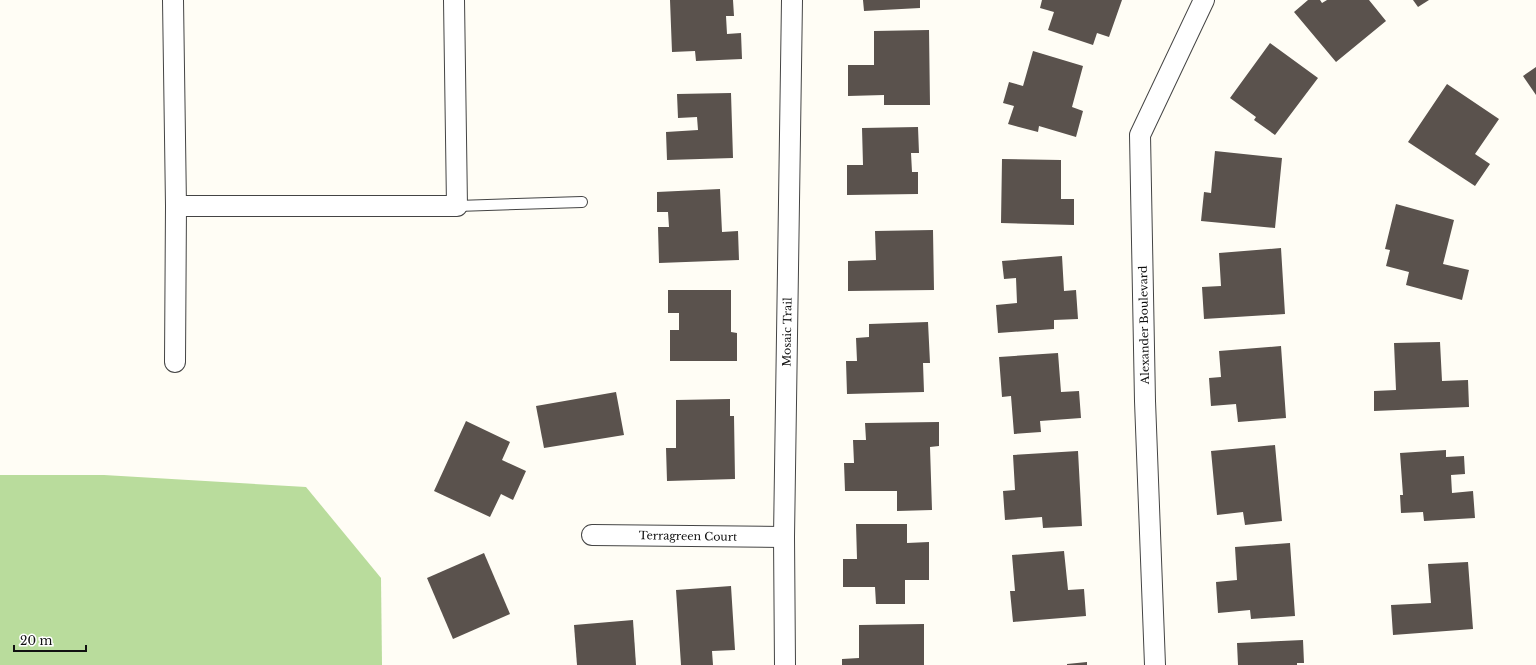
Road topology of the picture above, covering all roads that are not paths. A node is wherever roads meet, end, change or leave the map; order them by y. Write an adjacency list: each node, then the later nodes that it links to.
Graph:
1 (173, 0): 6 (street)
2 (454, 0): 7 (street)
3 (792, 0): 10 (street, Mosaic Trail)
4 (1204, 0): 12 (street, Alexander Boulevard)
5 (582, 202): 7 (lane)
6 (176, 206): 7 (street); 8 (street)
7 (456, 206)
8 (175, 362)
9 (592, 534): 10 (street, Terragreen Court)
10 (784, 537): 11 (street, Mosaic Trail)
11 (785, 665)
12 (1155, 665)

